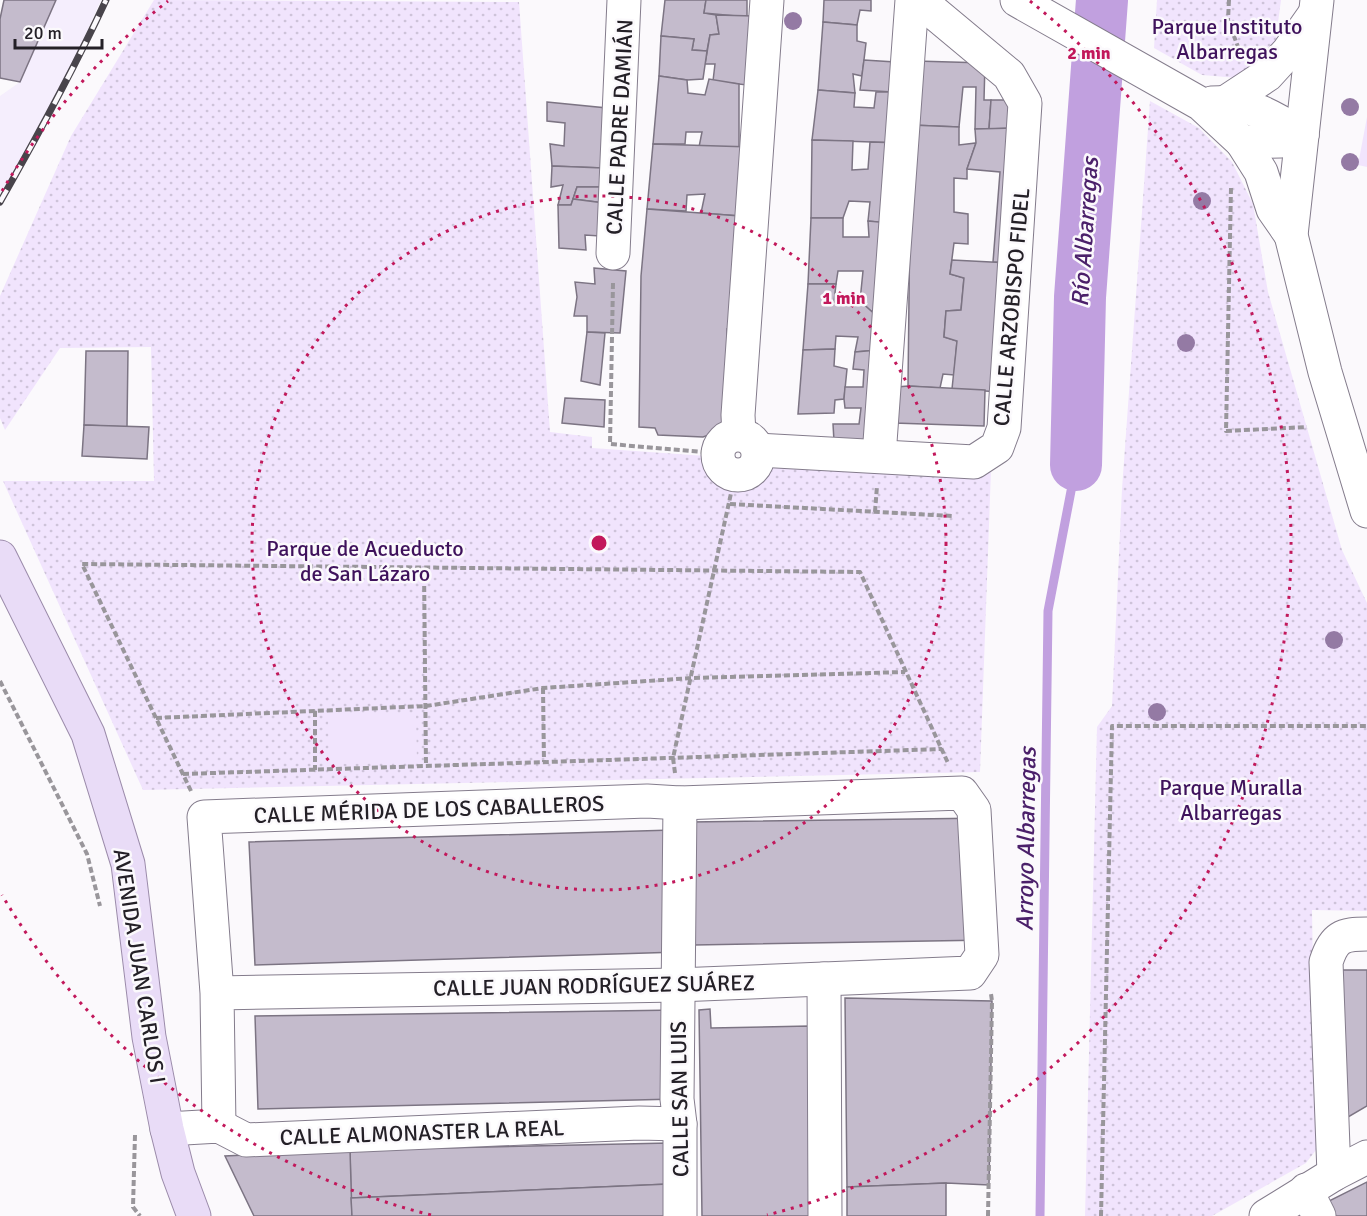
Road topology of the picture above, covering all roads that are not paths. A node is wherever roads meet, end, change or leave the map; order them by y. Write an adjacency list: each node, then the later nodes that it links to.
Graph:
1 (624, 0): 11 (street, CALLE PADRE DAMIÁN)
2 (767, 0): 12 (street, CALLE ARZOBISPO FIDEL)
3 (912, 0): 12 (street)
4 (919, 0): 12 (street, CALLE ARZOBISPO FIDEL)
5 (1017, 0): 7 (street)
6 (1317, 5): 7 (street); 8 (street)
7 (1214, 103): 8 (street); 9 (street)
8 (1302, 135): 9 (street); 10 (street)
9 (1242, 142): 10 (street)
10 (1291, 235): 13 (street)
11 (613, 253)
12 (879, 456)
13 (1367, 511)
14 (0, 557): 23 (main road, AVENIDA JUAN CARLOS I)
15 (680, 803): 17 (street, CALLE MÉRIDA DE LOS CABALLEROS); 19 (street, CALLE SAN LUIS); 20 (street, CALLE MÉRIDA DE LOS CABALLEROS)
16 (1367, 934): 25 (street)
17 (976, 964): 18 (street, CALLE JUAN RODRÍGUEZ SUÁREZ)
18 (824, 979): 19 (street, CALLE JUAN RODRÍGUEZ SUÁREZ); 29 (street)
19 (677, 985): 20 (street, CALLE JUAN RODRÍGUEZ SUÁREZ); 21 (street, CALLE SAN LUIS)
20 (217, 993): 22 (street)
21 (680, 1124): 22 (street, CALLE ALMONASTER LA REAL); 28 (street, CALLE SAN LUIS)
22 (219, 1126): 23 (street)
23 (167, 1129): 27 (main road, AVENIDA JUAN CARLOS I)
24 (1367, 1157): 25 (street)
25 (1334, 1174): 26 (street)
26 (1312, 1203): 30 (street)
27 (194, 1216)
28 (681, 1216)
29 (825, 1216)
30 (1266, 1216)

